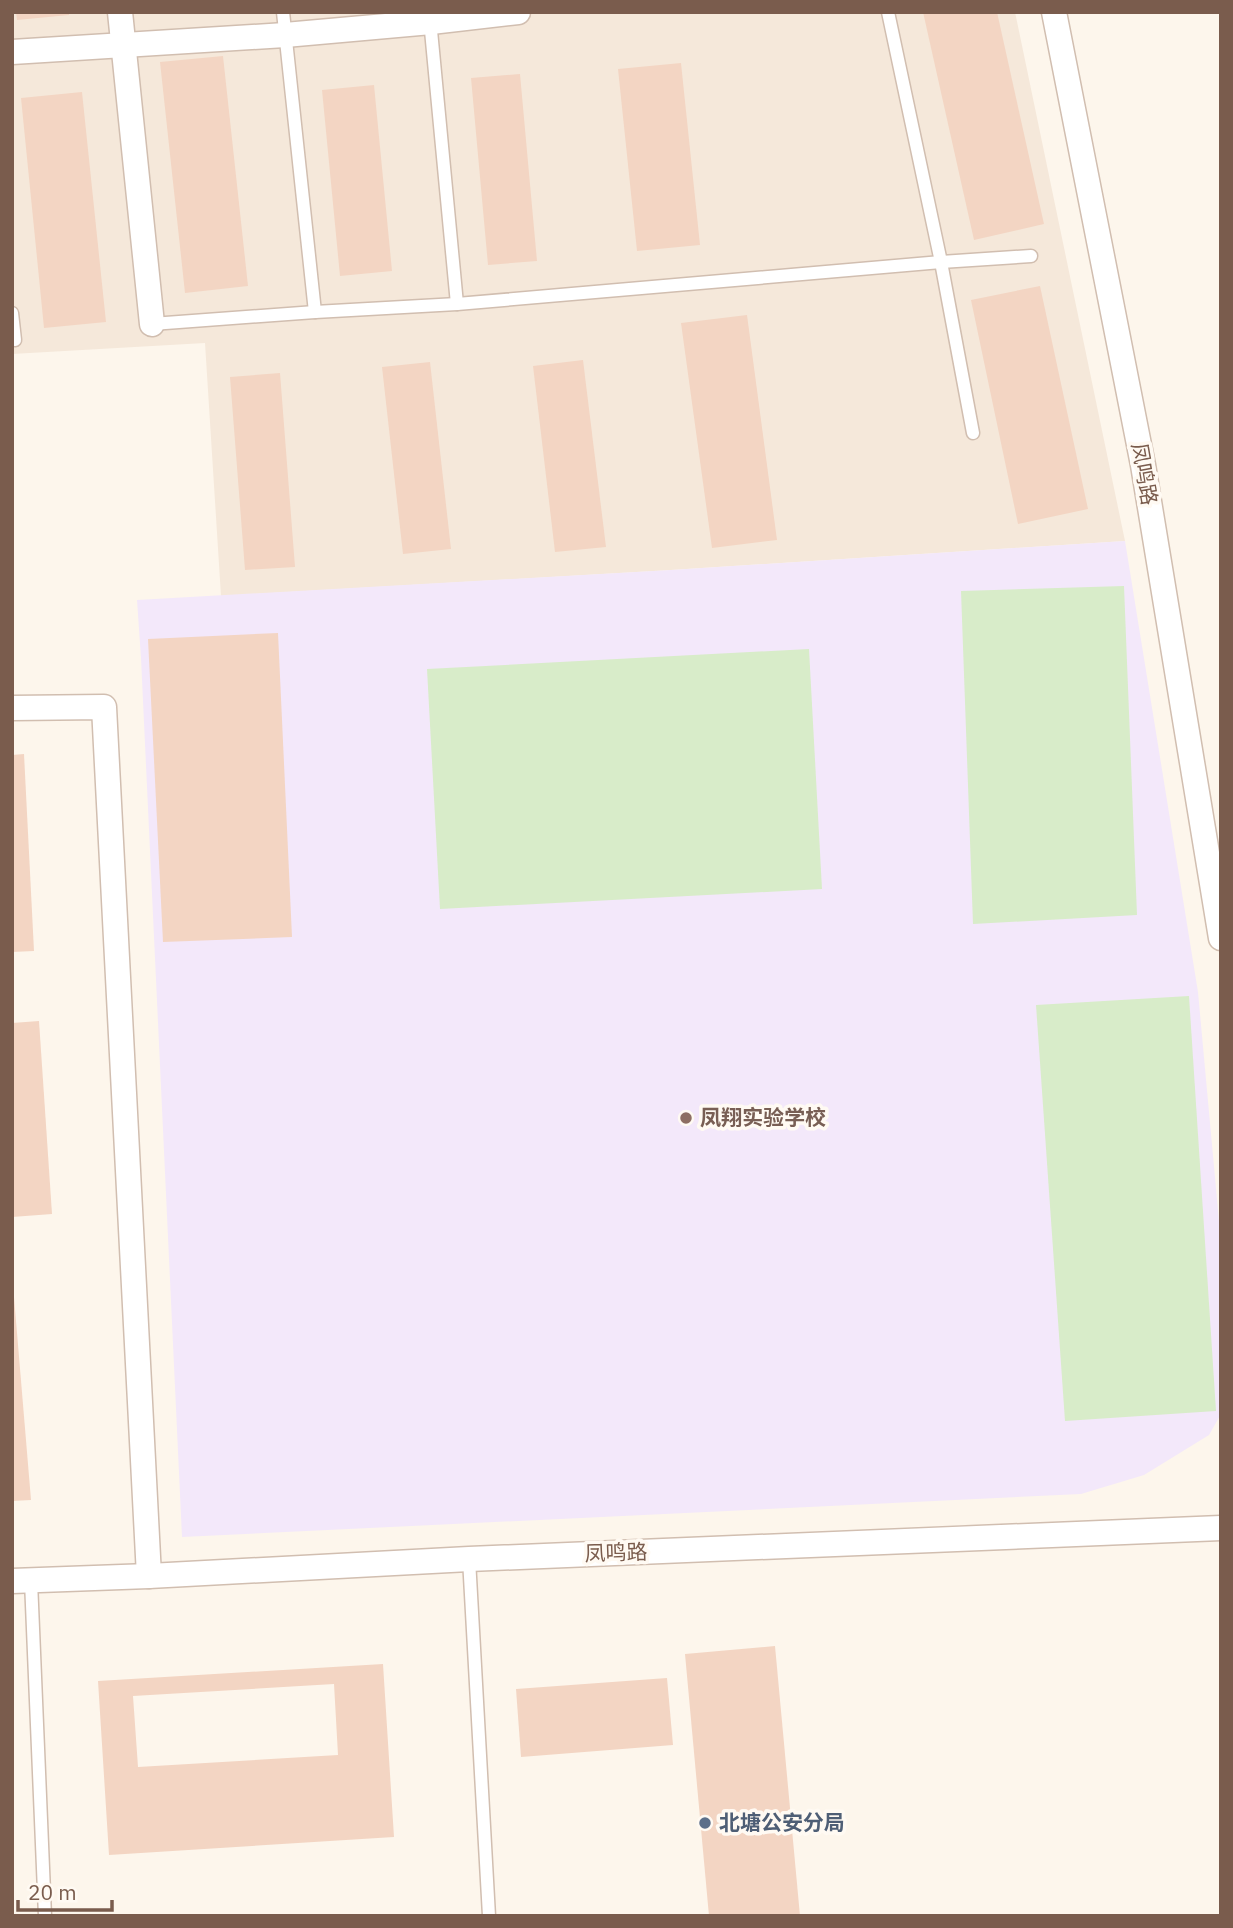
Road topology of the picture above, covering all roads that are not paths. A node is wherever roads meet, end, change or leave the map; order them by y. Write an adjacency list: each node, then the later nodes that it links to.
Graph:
1 (120, 12): 7 (street)
2 (518, 12): 5 (street)
3 (888, 12): 10 (lane)
4 (1054, 12): 18 (street, 凤鸣路)
5 (430, 17): 6 (street); 11 (lane)
6 (284, 24): 7 (street); 12 (lane)
7 (123, 44): 8 (street); 14 (street)
8 (12, 52)
9 (1031, 256): 10 (lane)
10 (941, 262): 11 (lane); 16 (lane)
11 (457, 304): 12 (lane)
12 (315, 312): 14 (lane)
13 (12, 313): 15 (lane)
14 (152, 324)
15 (15, 340)
16 (973, 433)
17 (12, 708): 21 (street)
18 (1221, 938)
19 (1221, 1528): 20 (street, 凤鸣路)
20 (469, 1559): 21 (street, 凤鸣路); 24 (lane)
21 (149, 1576): 22 (street, 凤鸣路)
22 (22, 1581): 23 (lane)
23 (45, 1916)
24 (489, 1916)

